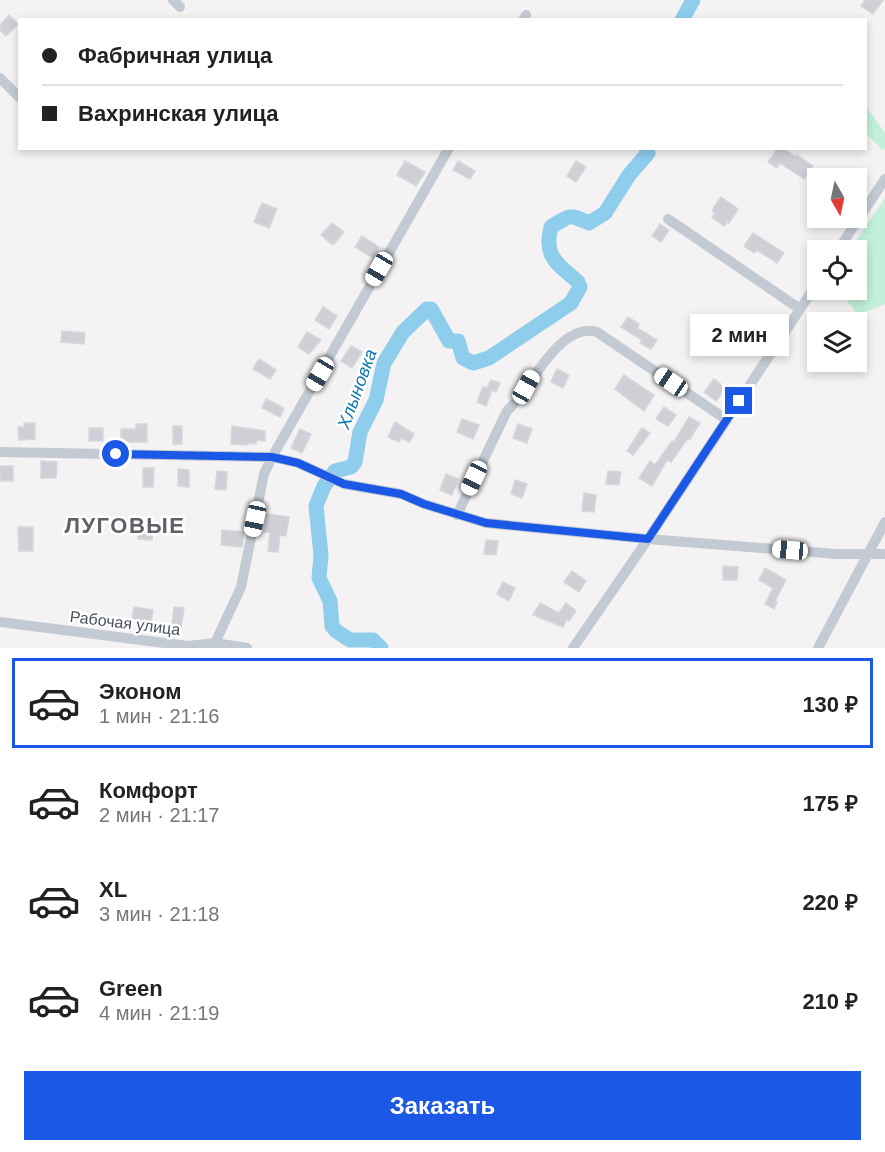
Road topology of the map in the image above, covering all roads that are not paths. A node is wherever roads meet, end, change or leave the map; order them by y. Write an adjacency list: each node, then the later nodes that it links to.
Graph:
1 (0, 78): 2 (street)
2 (18, 96)
3 (448, 150): 11 (street)
4 (885, 179): 6 (street)
5 (668, 219): 8 (street)
6 (845, 240)
7 (807, 298): 8 (street)
8 (800, 309): 9 (street)
9 (727, 420): 12 (street); 14 (street)
10 (0, 452): 11 (street)
11 (272, 457): 12 (street); 18 (street)
12 (457, 515): 14 (street)
13 (885, 522): 15 (street)
14 (648, 539): 15 (street); 21 (street)
15 (870, 554): 16 (street); 22 (street)
16 (885, 554)
17 (0, 622): 19 (street, Рабочая улица)
18 (215, 643): 19 (street, Рабочая улица); 20 (street, Рабочая улица)
19 (196, 646)
20 (247, 648)
21 (573, 648)
22 (818, 648)

